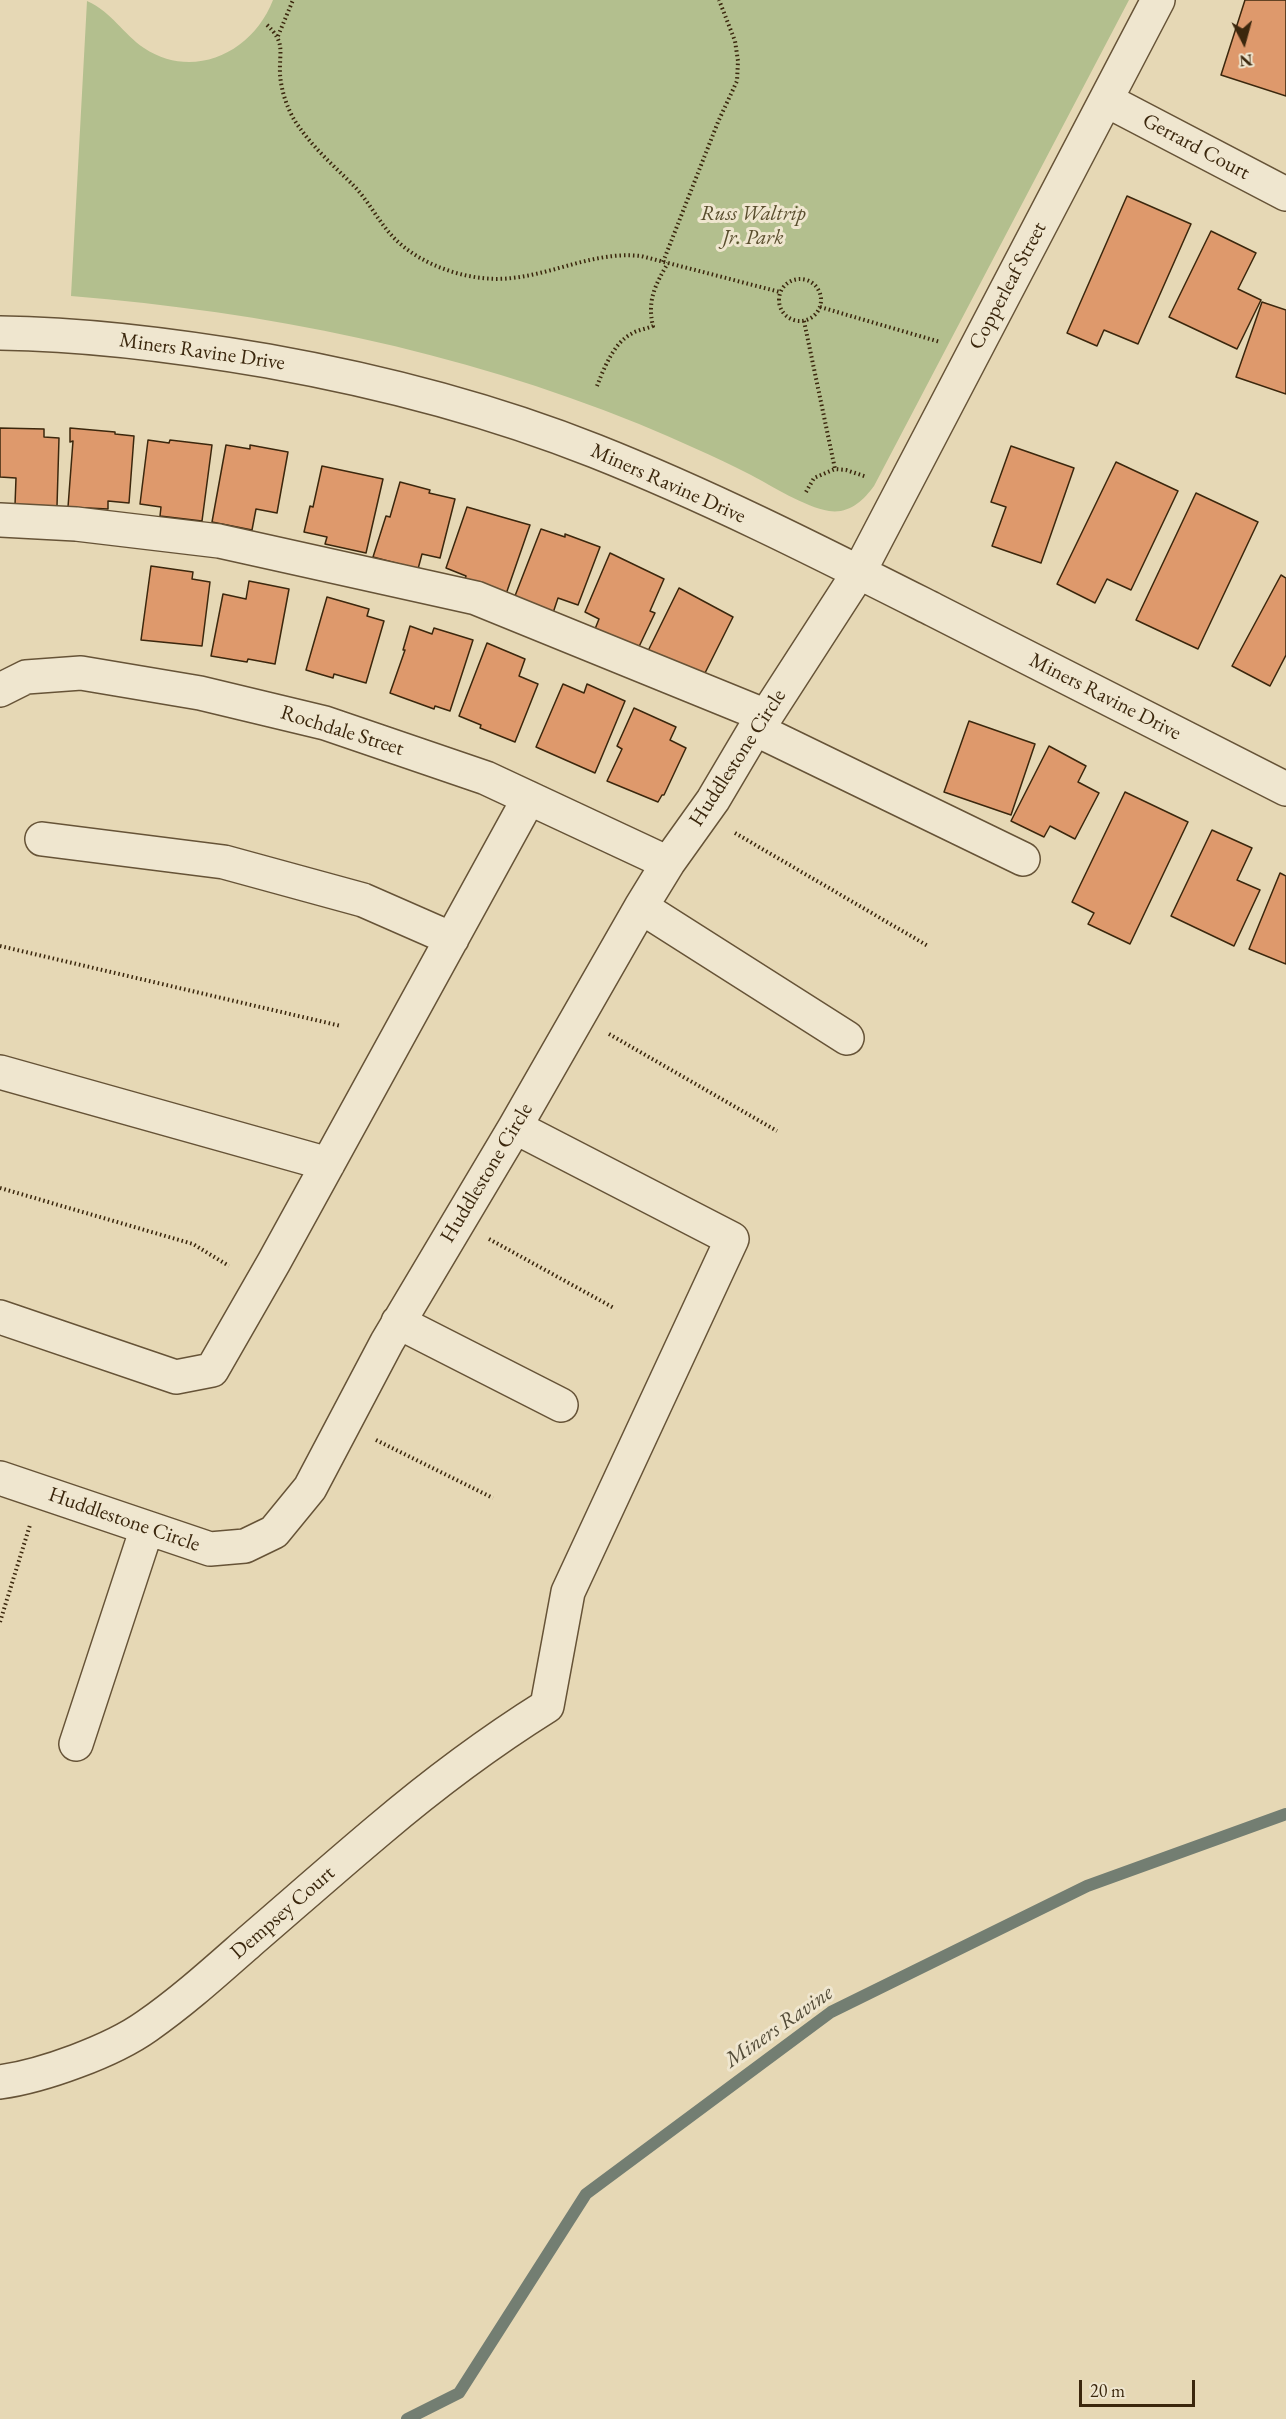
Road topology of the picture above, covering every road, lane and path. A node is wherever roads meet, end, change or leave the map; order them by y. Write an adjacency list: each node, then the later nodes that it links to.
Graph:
1 (294, 0): 5 (path)
2 (719, 0): 8 (path)
3 (1158, 0): 6 (street, Copperleaf Street)
4 (267, 25): 5 (path)
5 (278, 36): 8 (path)
6 (1106, 100): 7 (street, Gerrard Court); 19 (street, Copperleaf Street)
7 (1286, 194)
8 (665, 263): 9 (path); 14 (path)
9 (780, 292): 10 (path); 11 (path)
10 (820, 307): 11 (path); 13 (path)
11 (804, 321): 15 (path)
12 (0, 333): 19 (street, Miners Ravine Drive)
13 (944, 344)
14 (597, 386)
15 (835, 469): 16 (path); 17 (path)
16 (873, 479)
17 (806, 492)
18 (0, 520): 21 (street)
19 (859, 572): 21 (street, Huddlestone Circle); 22 (street, Miners Ravine Drive)
20 (0, 690): 23 (street, Rochdale Street)
21 (761, 722): 24 (street, Huddlestone Circle); 26 (street)
22 (1286, 789)
23 (529, 798): 27 (street, Rochdale Street); 29 (street)
24 (703, 814): 27 (street, Huddlestone Circle); 31 (path)
25 (42, 839): 29 (street)
26 (1023, 859)
27 (668, 863): 28 (street, Huddlestone Circle)
28 (641, 907): 32 (street, Huddlestone Circle); 34 (street)
29 (452, 939): 38 (street)
30 (0, 946): 33 (path)
31 (928, 946)
32 (578, 1017): 36 (street, Huddlestone Circle); 37 (path)
33 (340, 1026)
34 (847, 1038)
35 (0, 1072): 38 (street)
36 (515, 1127): 40 (street, Huddlestone Circle); 53 (street, Dempsey Court)
37 (777, 1131)
38 (328, 1164): 41 (street)
39 (0, 1188): 41 (path)
40 (458, 1222): 42 (path); 44 (street, Huddlestone Circle)
41 (261, 1284): 43 (street)
42 (614, 1308)
43 (0, 1317)
44 (398, 1322): 45 (street); 46 (street, Huddlestone Circle)
45 (561, 1405)
46 (343, 1424): 49 (path); 50 (street, Huddlestone Circle)
47 (0, 1478): 48 (street, Huddlestone Circle)
48 (41, 1492): 50 (street, Huddlestone Circle); 51 (path)
49 (493, 1498)
50 (147, 1528): 52 (street)
51 (0, 1622)
52 (76, 1744)
53 (0, 2082)

